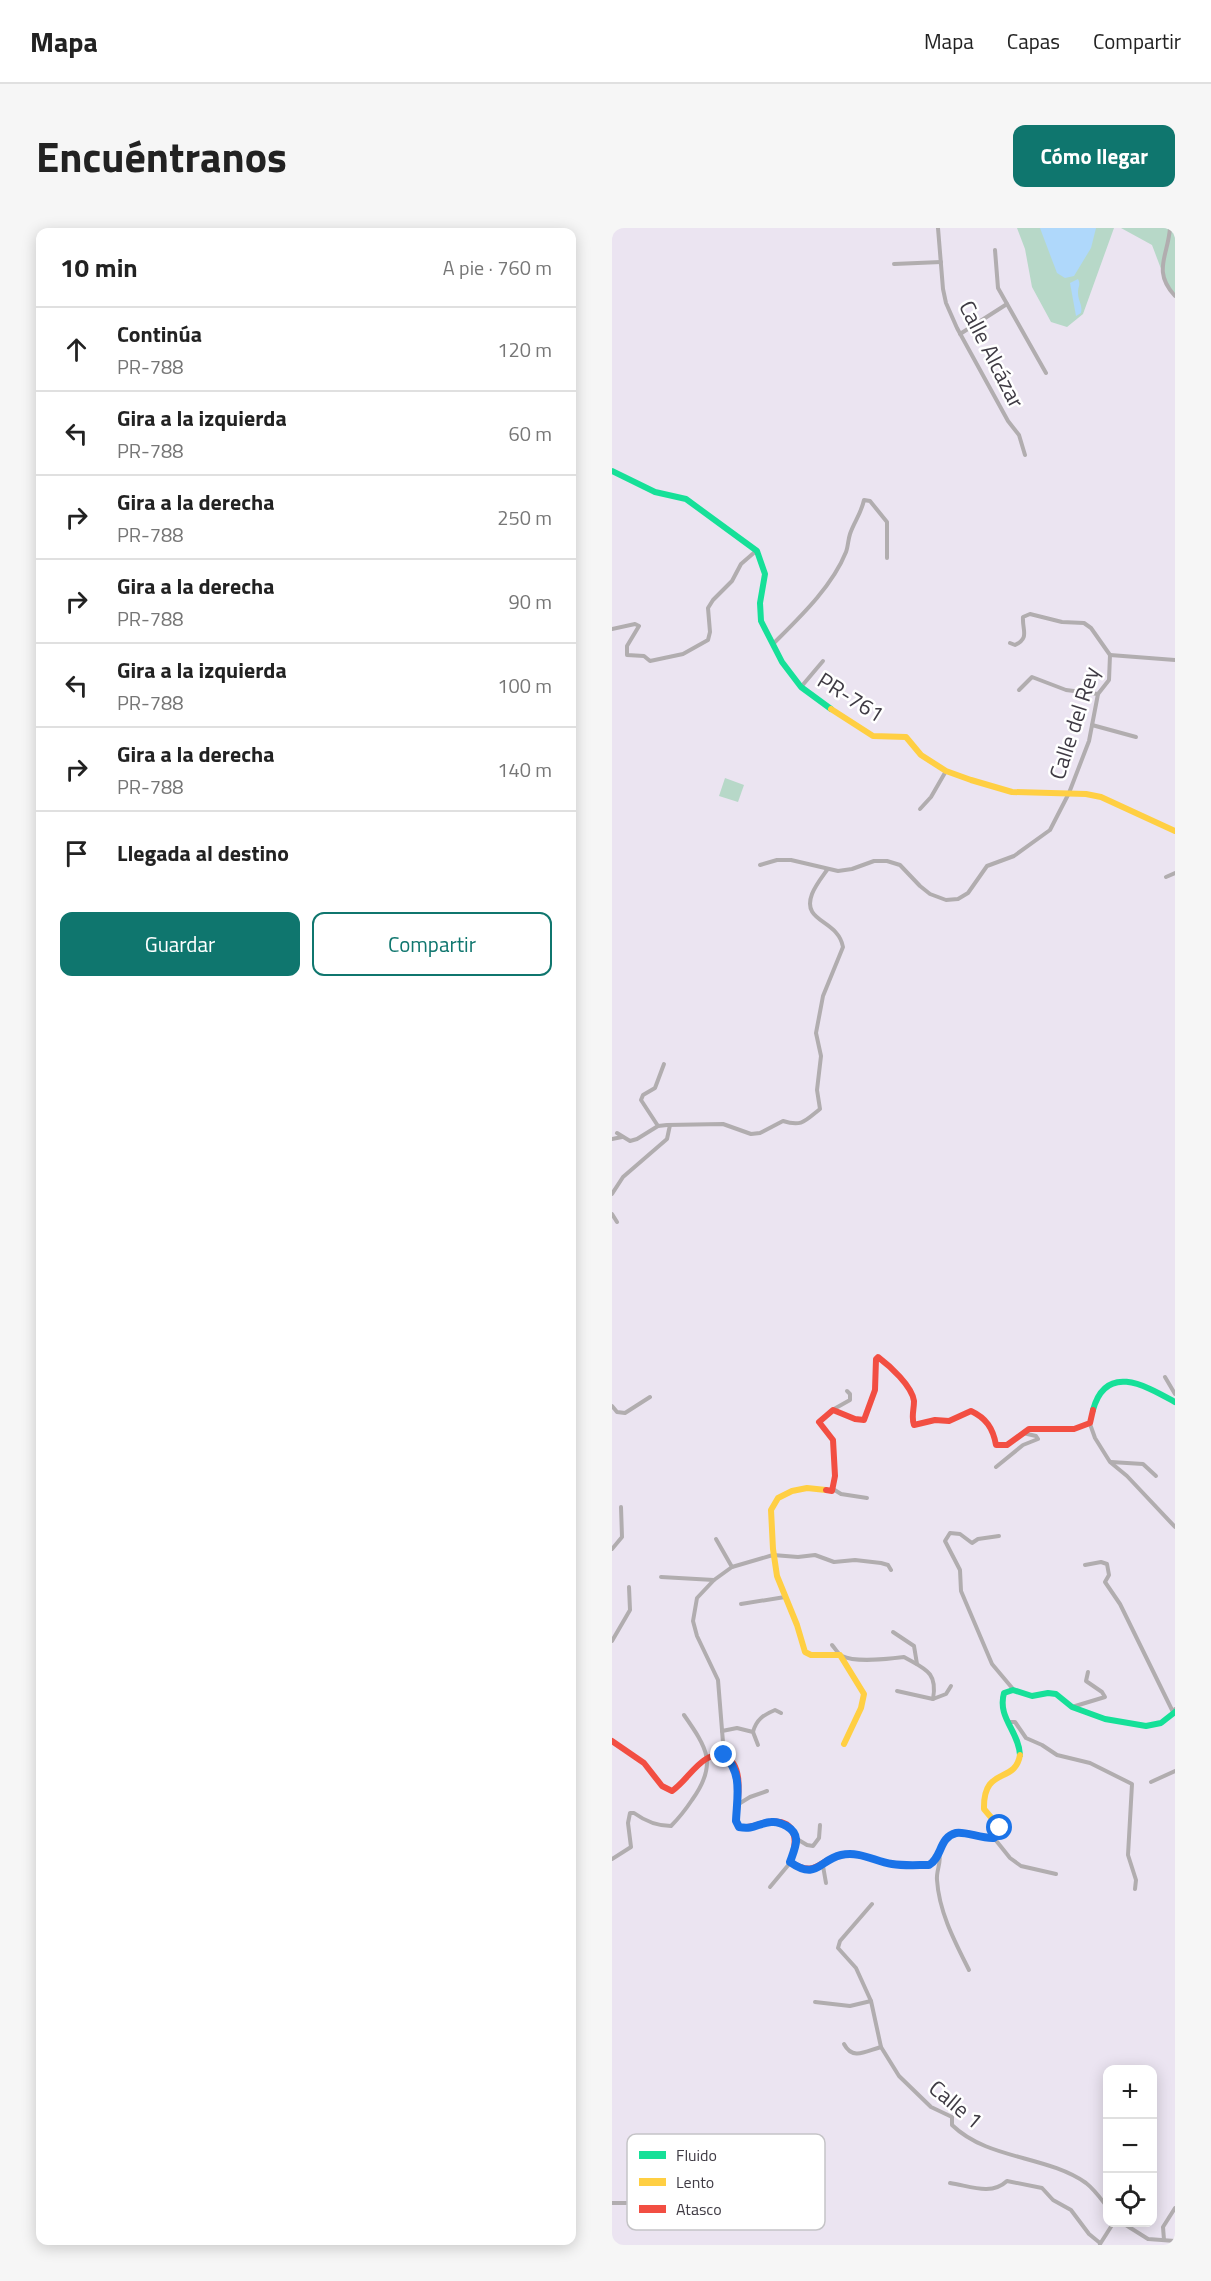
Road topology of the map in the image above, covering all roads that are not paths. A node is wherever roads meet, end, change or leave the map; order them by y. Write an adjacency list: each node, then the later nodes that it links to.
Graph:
1 (938, 228): 4 (street, Calle Alcázar)
2 (1170, 228): 6 (street)
3 (995, 250): 7 (street)
4 (941, 262): 5 (street); 8 (street, Calle Alcázar)
5 (894, 264)
6 (1175, 296)
7 (1006, 304): 8 (street); 9 (street)
8 (960, 334): 10 (street, Calle Alcázar)
9 (1046, 373)
10 (1025, 455)
11 (612, 471): 12 (street)
12 (757, 551): 14 (street); 15 (street, PR-761 / PR-761)
13 (887, 558): 15 (street)
14 (612, 629)
15 (772, 644): 20 (street, PR-761 / PR-761)
16 (1010, 644): 17 (street)
17 (1110, 656): 18 (street, Calle del Rey); 22 (street, Calle del Rey)
18 (1175, 660)
19 (823, 661): 20 (street)
20 (801, 687): 25 (street, PR-761 / PR-761)
21 (1019, 690): 22 (street)
22 (1098, 694): 23 (street, Calle del Rey)
23 (1092, 725): 24 (street); 26 (street, Calle del Rey)
24 (1136, 737)
25 (946, 771): 26 (street, PR-761 / PR-761); 27 (street)
26 (1068, 793): 28 (street, PR-761 / PR-761); 30 (street, Calle del Rey)
27 (920, 809)
28 (1175, 831)
29 (760, 865): 30 (street)
30 (827, 870): 34 (street)
31 (1175, 873): 32 (street)
32 (1166, 877)
33 (664, 1064): 35 (street)
34 (670, 1125): 35 (street); 39 (street)
35 (658, 1126): 37 (street)
36 (617, 1133): 37 (street)
37 (623, 1137): 38 (street)
38 (612, 1139)
39 (612, 1194)
40 (612, 1214): 41 (street)
41 (617, 1222)
42 (1165, 1377): 44 (street)
43 (847, 1391): 48 (street)
44 (1175, 1394)
45 (650, 1397): 47 (street)
46 (1175, 1401): 49 (street)
47 (612, 1406)
48 (833, 1410): 50 (street); 54 (street)
49 (1090, 1423): 50 (street); 51 (street)
50 (1023, 1432): 52 (street)
51 (1110, 1462): 53 (street); 57 (street)
52 (996, 1467)
53 (1156, 1476)
54 (833, 1489): 55 (street); 61 (street)
55 (867, 1498)
56 (621, 1507): 60 (street)
57 (1175, 1527)
58 (999, 1536): 77 (street)
59 (716, 1539): 63 (street)
60 (612, 1548)
61 (773, 1555): 63 (street); 64 (street); 68 (street)
62 (1085, 1565): 81 (street)
63 (732, 1567): 66 (street)
64 (891, 1570)
65 (661, 1578): 66 (street)
66 (714, 1580): 85 (street)
67 (629, 1587): 71 (street)
68 (785, 1597): 69 (street); 73 (street)
69 (741, 1604)
70 (893, 1632): 74 (street)
71 (612, 1641)
72 (832, 1645): 73 (street)
73 (840, 1655): 74 (street); 88 (street)
74 (917, 1664): 79 (street)
75 (1088, 1672): 80 (street)
76 (951, 1686): 79 (street)
77 (1013, 1690): 80 (street); 84 (street)
78 (897, 1691): 79 (street)
79 (933, 1699)
80 (1072, 1707): 81 (street)
81 (1174, 1711)
82 (781, 1713): 86 (street)
83 (684, 1715): 91 (street)
84 (1008, 1722): 97 (street); 106 (street)
85 (722, 1731): 86 (street); 90 (street)
86 (753, 1732): 89 (street)
87 (612, 1741): 91 (street)
88 (844, 1744)
89 (758, 1745)
90 (724, 1755): 91 (street); 95 (street)
91 (707, 1759): 100 (street)
92 (1175, 1771): 93 (street)
93 (1151, 1782)
94 (766, 1791): 95 (street)
95 (737, 1806): 98 (street)
96 (820, 1825): 98 (street)
97 (994, 1838): 99 (street); 103 (street)
98 (796, 1839): 101 (street)
99 (939, 1852): 102 (street); 108 (street)
100 (612, 1859)
101 (790, 1862): 102 (street); 105 (street)
102 (823, 1866): 104 (street)
103 (1056, 1874)
104 (826, 1883)
105 (770, 1887)
106 (1135, 1889)
107 (872, 1904): 109 (street, Calle 1)
108 (969, 1970)
109 (871, 2001): 110 (street); 112 (street, Calle 1)
110 (816, 2002)
111 (844, 2044): 112 (street)
112 (881, 2047): 114 (street, Calle 1)
113 (950, 2183): 122 (street)
114 (1103, 2202)
115 (612, 2203): 116 (street)
116 (626, 2203)
117 (1175, 2208): 120 (street)
118 (1111, 2227): 122 (street)
119 (1128, 2227): 120 (street)
120 (1164, 2240): 121 (street)
121 (1175, 2241)
122 (1100, 2244)

